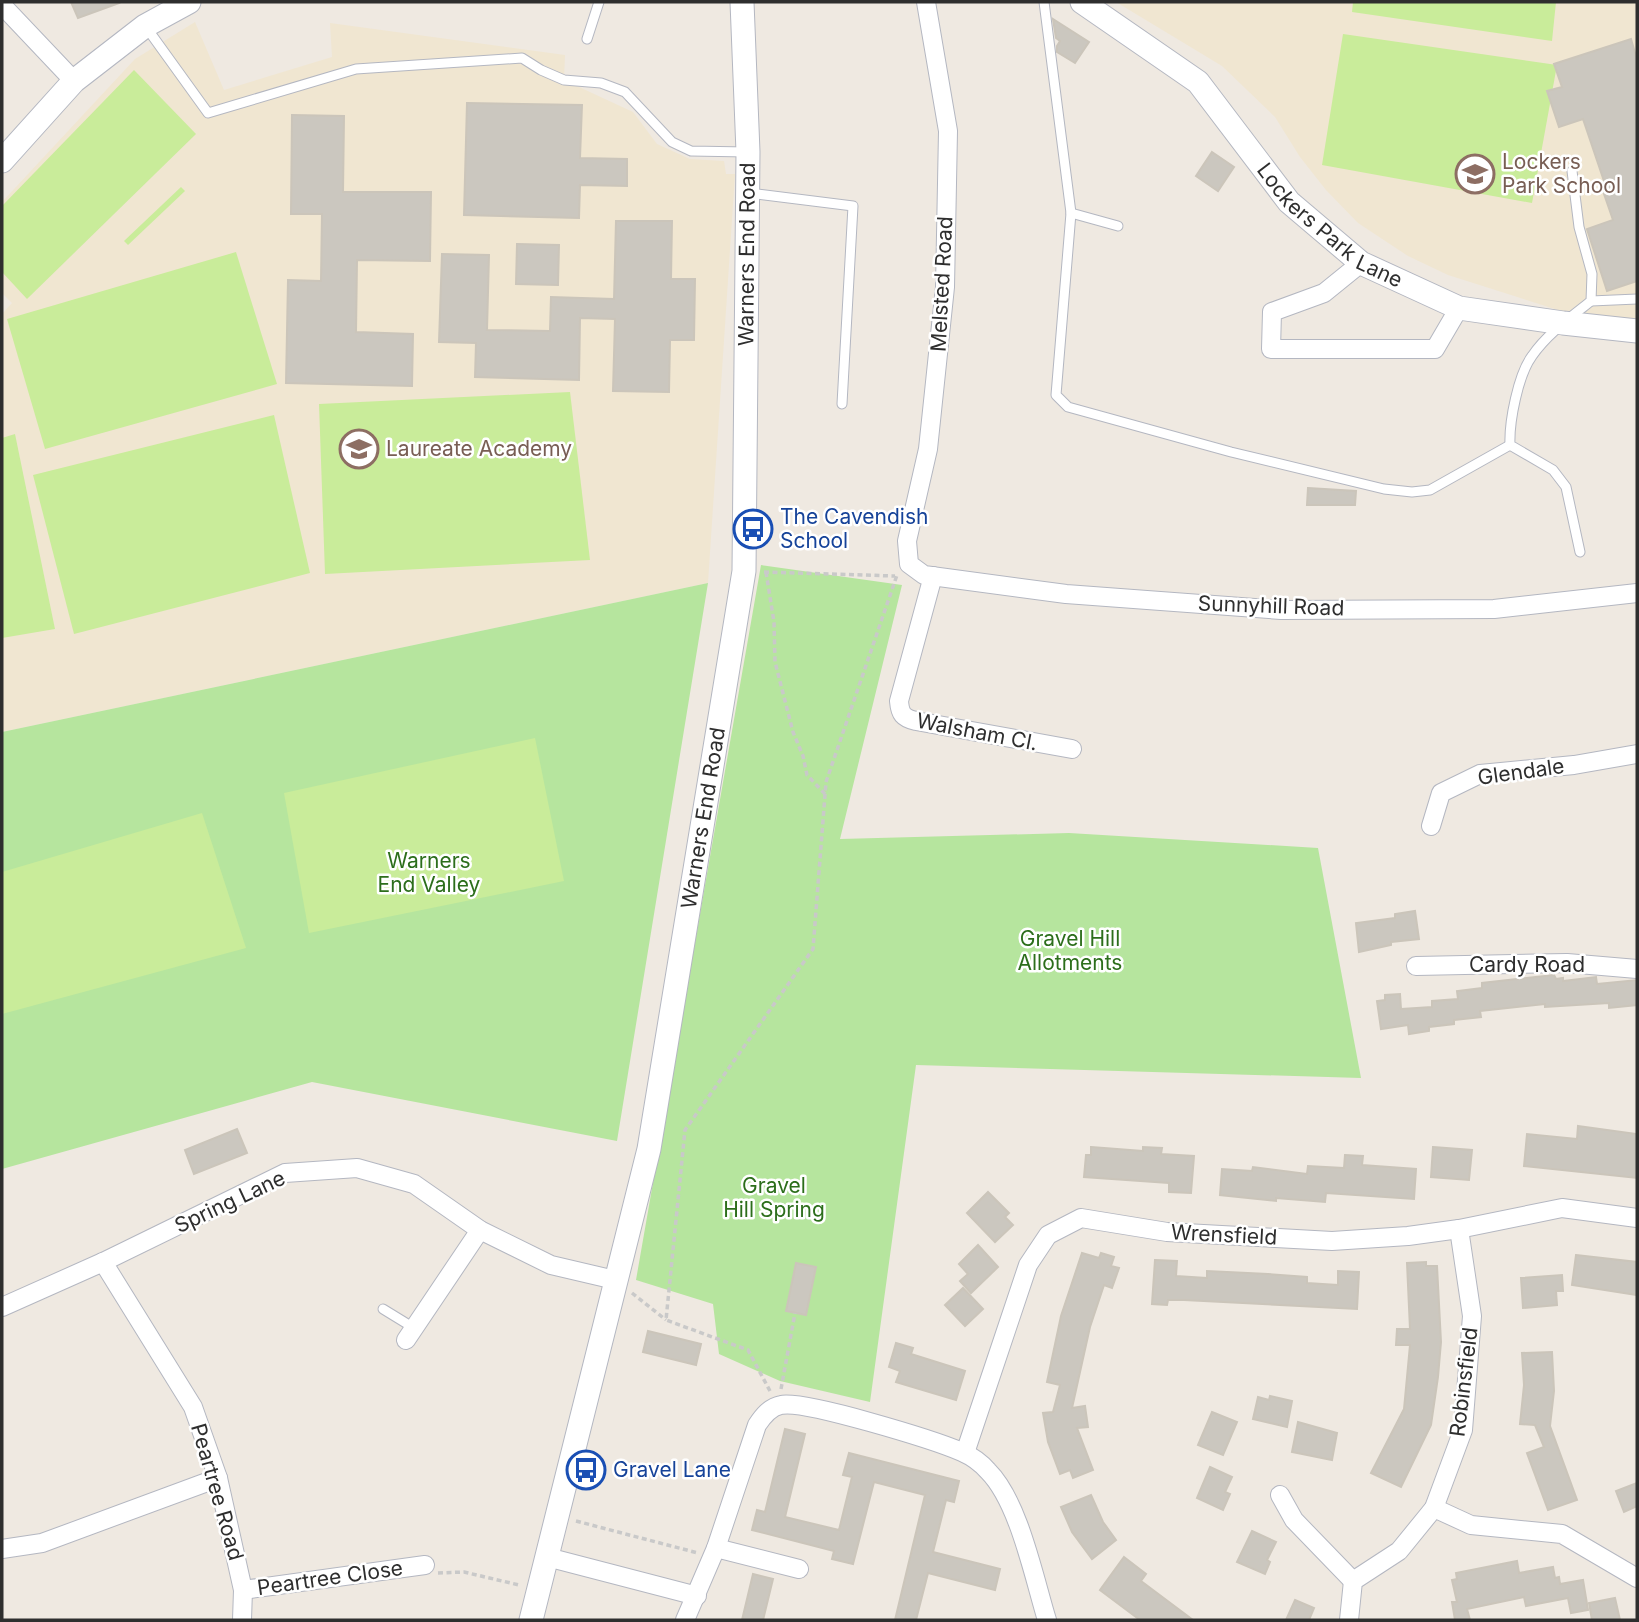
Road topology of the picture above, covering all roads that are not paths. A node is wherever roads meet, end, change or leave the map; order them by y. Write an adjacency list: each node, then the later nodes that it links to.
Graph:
1 (188, 2): 8 (street)
2 (599, 2): 9 (lane)
3 (742, 2): 11 (street, Warners End Road)
4 (926, 2): 26 (street, Melsted Road)
5 (1044, 2): 15 (lane)
6 (1083, 2): 17 (street, Lockers Park Lane)
7 (2, 5): 10 (street)
8 (145, 26): 10 (street); 11 (lane)
9 (587, 39)
10 (74, 81): 12 (street)
11 (748, 152): 14 (street, Warners End Road)
12 (2, 161)
13 (1572, 171): 19 (lane)
14 (748, 193): 23 (lane); 38 (street, Warners End Road)
15 (1071, 213): 16 (lane); 24 (lane)
16 (1118, 226)
17 (1360, 264): 20 (street, Lockers Park Lane); 20 (street)
18 (1637, 299): 19 (lane)
19 (1591, 300): 21 (lane)
20 (1459, 308): 21 (street, Lockers Park Lane)
21 (1563, 323): 22 (street, Lockers Park Lane); 24 (lane)
22 (1637, 331)
23 (842, 404)
24 (1510, 445): 25 (lane)
25 (1580, 552)
26 (902, 570): 27 (street, Sunnyhill Road)
27 (933, 576): 28 (street, Sunnyhill Road); 29 (street, Walsham Cl.)
28 (1637, 593)
29 (1072, 749)
30 (1637, 754): 31 (street, Glendale)
31 (1431, 826)
32 (1416, 966): 33 (street, Cardy Road)
33 (1637, 969)
34 (1637, 1217): 35 (street, Wrensfield)
35 (1459, 1229): 42 (street, Wrensfield); 45 (street, Robinsfield)
36 (480, 1230): 37 (street, Spring Lane); 38 (street, Spring Lane); 41 (street)
37 (103, 1262): 39 (street, Spring Lane); 43 (street, Peartree Road)
38 (615, 1280): 48 (street, Warners End Road)
39 (2, 1307)
40 (383, 1309): 41 (lane)
41 (410, 1334)
42 (965, 1453): 47 (street); 58 (street)
43 (218, 1478): 46 (street); 53 (street, Peartree Road)
44 (1280, 1495): 52 (street)
45 (1434, 1508): 51 (street); 52 (street, Robinsfield)
46 (2, 1549)
47 (714, 1552): 50 (street); 54 (street)
48 (547, 1557): 54 (street); 56 (street, Warners End Road)
49 (425, 1565): 53 (street, Peartree Close)
50 (799, 1569)
51 (1637, 1578)
52 (1353, 1581): 59 (street)
53 (243, 1590): 55 (street, Peartree Road)
54 (697, 1596): 57 (street)
55 (242, 1620)
56 (531, 1620)
57 (685, 1620)
58 (1046, 1620)
59 (1349, 1620)

